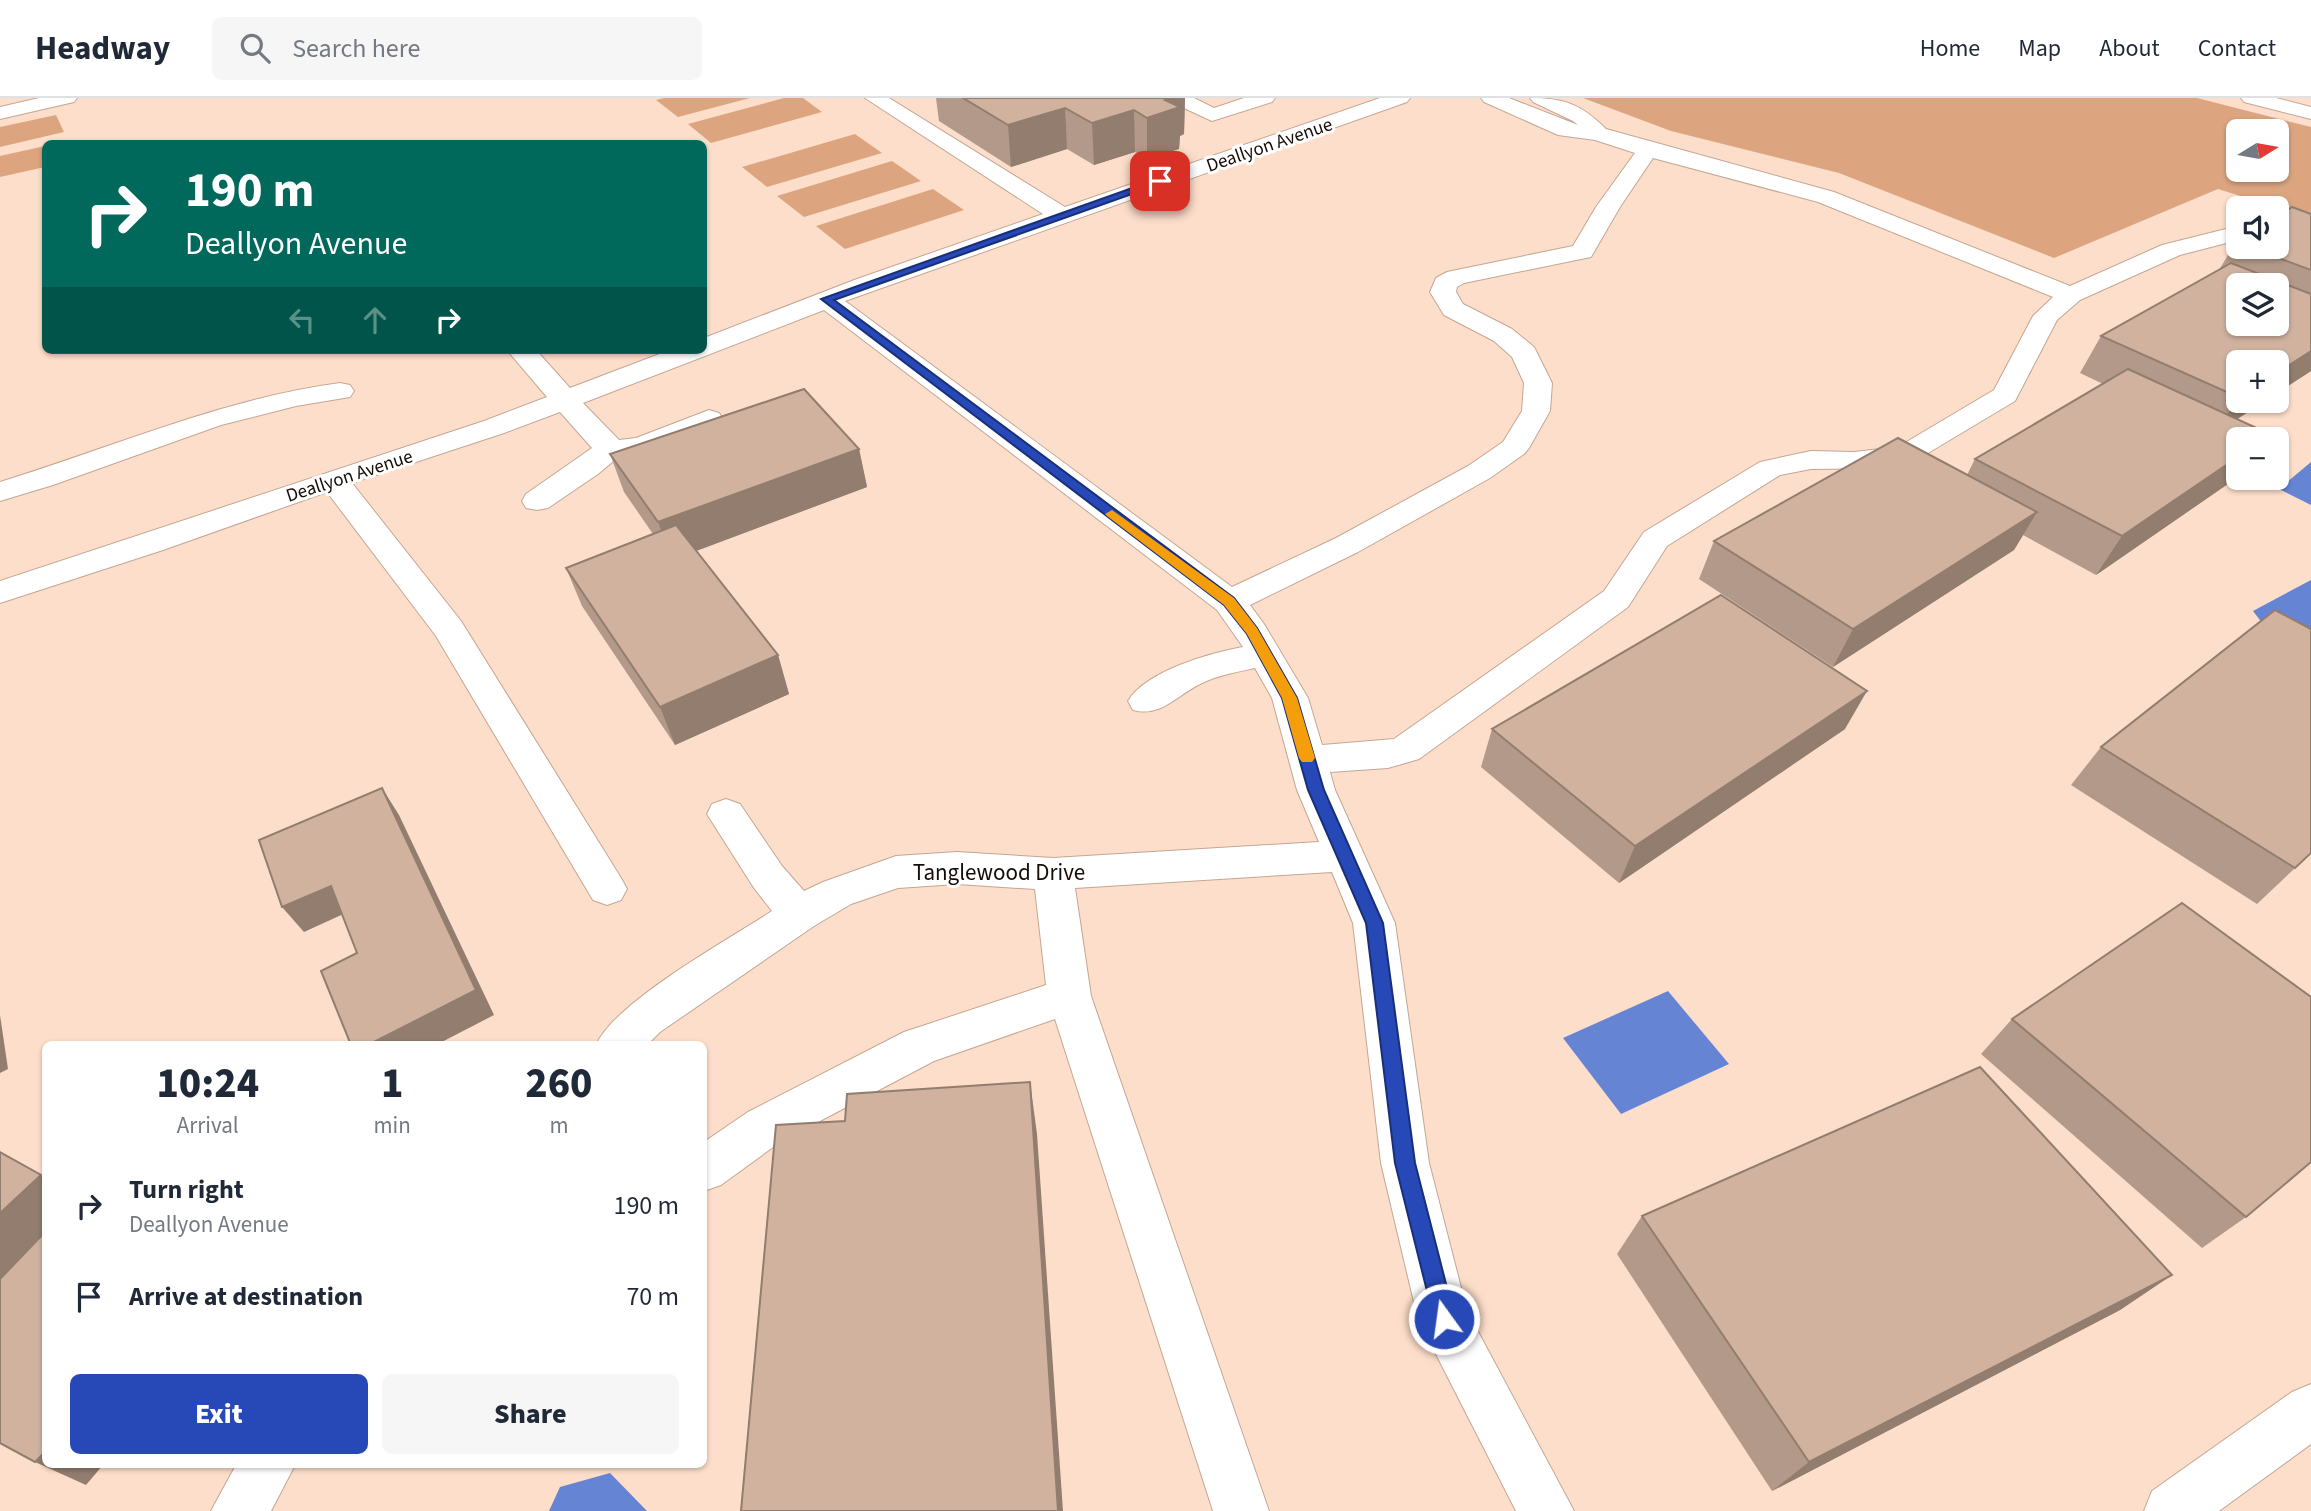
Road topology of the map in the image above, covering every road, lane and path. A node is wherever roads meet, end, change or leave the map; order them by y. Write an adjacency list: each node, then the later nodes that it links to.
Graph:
1 (67, 98): 9 (street)
2 (875, 98): 13 (street)
3 (1178, 98): 4 (street)
4 (1265, 98)
5 (1400, 98): 13 (street, Deallyon Avenue)
6 (1491, 98): 11 (street)
7 (1540, 98): 11 (street)
8 (2251, 98): 10 (street)
9 (0, 113)
10 (2311, 113)
11 (1598, 134): 12 (street)
12 (1647, 150): 15 (street); 28 (street)
13 (1061, 215): 16 (street, Deallyon Avenue)
14 (2226, 236): 15 (street)
15 (2071, 295): 31 (street)
16 (826, 299): 17 (street, Deallyon Avenue); 28 (street)
17 (707, 346)
18 (525, 354): 21 (street)
19 (685, 354): 21 (street, Deallyon Avenue)
20 (340, 391): 25 (street)
21 (567, 400): 23 (street); 24 (street, Deallyon Avenue)
22 (709, 419): 23 (street)
23 (610, 448): 26 (street)
24 (334, 480): 27 (street, Deallyon Avenue); 35 (street)
25 (0, 492)
26 (537, 501)
27 (0, 592)
28 (1229, 602): 29 (street)
29 (1264, 655): 30 (street); 31 (street)
30 (1146, 701)
31 (1308, 760): 33 (street)
32 (726, 814): 36 (street)
33 (1346, 856): 34 (street, Tanglewood Drive); 44 (street)
34 (1053, 874): 36 (street, Tanglewood Drive); 37 (street)
35 (607, 889)
36 (799, 914): 38 (street, Tanglewood Drive)
37 (1069, 996): 39 (street); 43 (street)
38 (622, 1041)
39 (707, 1167)
40 (2311, 1411): 45 (street)
41 (265, 1468): 42 (street)
42 (239, 1511)
43 (1241, 1511)
44 (1546, 1511)
45 (2172, 1511)

